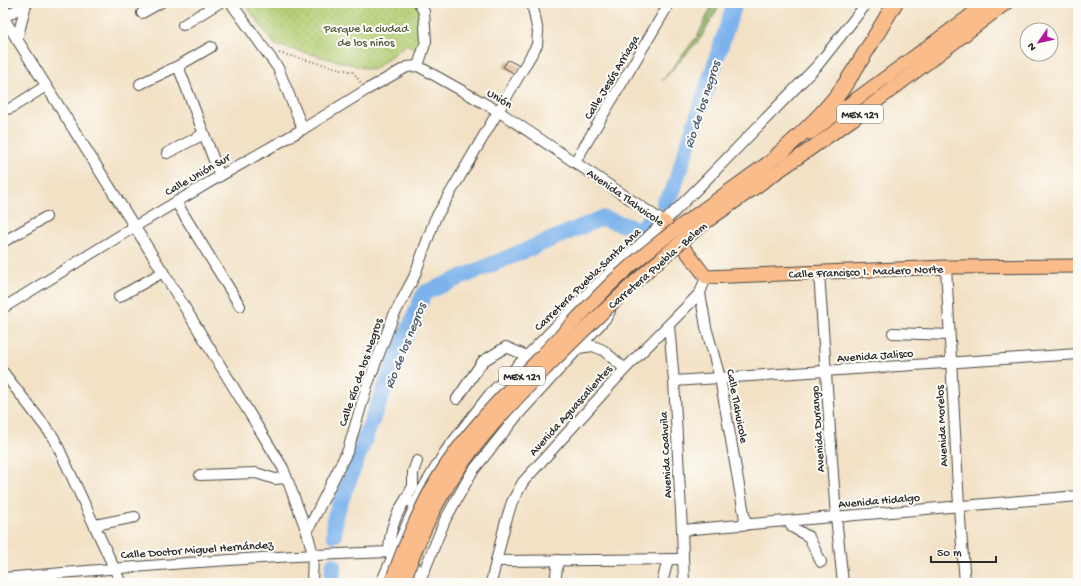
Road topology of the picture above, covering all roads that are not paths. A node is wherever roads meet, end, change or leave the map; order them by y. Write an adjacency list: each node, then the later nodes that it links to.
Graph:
1 (160, 3): 12 (street)
2 (219, 3): 14 (street)
3 (232, 3): 24 (street)
4 (420, 3): 19 (street)
5 (532, 3): 23 (street, Calle Río de los Negros)
6 (665, 3): 28 (street, Calle Jesús Arriaga)
7 (867, 3): 33 (street, Carretera Puebla-Santa Ana)
8 (895, 3): 27 (highway)
9 (985, 3): 27 (main road, Carretera Puebla - Belem / MEX 121)
10 (1006, 3): 31 (main road, Carretera Puebla - Belem / MEX 121)
11 (27, 4): 13 (street); 15 (street)
12 (142, 13)
13 (3, 18): 15 (street)
14 (183, 25)
15 (17, 40): 21 (street)
16 (211, 47): 17 (street)
17 (178, 66): 20 (street); 25 (street)
18 (407, 66): 19 (street, Unión); 24 (street, Calle Unión Sur)
19 (418, 66): 23 (street, Unión)
20 (140, 84)
21 (46, 86): 22 (street); 34 (street)
22 (3, 110)
23 (498, 111): 28 (street, Unión); 72 (street, Calle Río de los Negros)
24 (303, 129): 29 (street, Calle Unión Sur)
25 (204, 134): 26 (street); 29 (street)
26 (166, 153)
27 (778, 155): 31 (main road, Carretera Puebla - Belem / MEX 121)
28 (574, 162): 33 (street, Avenida Tlahuicole)
29 (220, 176): 30 (street, Calle Unión Sur)
30 (176, 202): 34 (street, Calle Unión Sur); 44 (street)
31 (707, 214): 43 (main road, Carretera Puebla - Belem / MEX 121, bridge); 86 (main road, Carretera Puebla - Belem / MEX 121, bridge)
32 (46, 217): 35 (street)
33 (664, 222): 40 (main road, Avenida Tlahuicole); 51 (street, Carretera Puebla-Santa Ana)
34 (134, 227): 38 (street); 45 (street, Calle Unión Sur)
35 (3, 242)
36 (1078, 266): 37 (main road, Calle Francisco I. Madero Norte)
37 (946, 267): 39 (main road, Calle Francisco I. Madero Norte); 48 (street, Avenida Morelos)
38 (162, 272): 42 (street); 61 (street)
39 (819, 273): 40 (main road, Calle Francisco I. Madero Norte); 54 (street, Avenida Durango)
40 (706, 277): 41 (street, Avenida Aguascalientes)
41 (700, 293): 46 (street, Avenida Aguascalientes); 56 (street, Calle Tlahuicole)
42 (119, 297)
43 (619, 297): 49 (street); 87 (main road, Carretera Puebla - Belem / MEX 121, bridge)
44 (240, 306)
45 (3, 308)
46 (669, 326): 53 (street, Avenida Aguascalientes); 57 (street, Avenida Coahuila)
47 (893, 333): 48 (street)
48 (949, 335): 52 (street, Avenida Morelos)
49 (578, 348): 53 (street); 67 (street)
50 (1078, 354): 52 (street, Avenida Jalisco)
51 (527, 356): 58 (street); 63 (street, Carretera Puebla-Santa Ana)
52 (951, 363): 54 (street, Avenida Jalisco); 64 (street, Avenida Morelos)
53 (625, 369): 78 (street, Avenida Aguascalientes)
54 (827, 371): 56 (street, Avenida Jalisco); 66 (street, Avenida Durango)
55 (3, 372): 70 (street)
56 (720, 378): 57 (street, Avenida Jalisco); 69 (street, Calle Tlahuicole)
57 (674, 381): 71 (street, Avenida Coahuila)
58 (457, 399)
59 (417, 461): 63 (street)
60 (200, 475): 61 (street)
61 (286, 478): 72 (street)
62 (1078, 496): 64 (street, Avenida Hidalgo)
63 (411, 504): 67 (street); 73 (street, Carretera Puebla-Santa Ana)
64 (959, 506): 66 (street, Avenida Hidalgo); 93 (street, Avenida Morelos)
65 (135, 517): 70 (street)
66 (836, 517): 68 (street, Avenida Hidalgo); 92 (street, Avenida Durango)
67 (445, 520): 82 (street)
68 (789, 521): 69 (street, Avenida Hidalgo); 79 (street)
69 (746, 524): 71 (street, Avenida Hidalgo)
70 (95, 525): 80 (street)
71 (682, 530): 76 (street, Avenida Coahuila)
72 (307, 532): 74 (street)
73 (391, 552): 74 (street, Calle Doctor Miguel Hernández); 82 (street); 85 (street, Carretera Puebla-Santa Ana)
74 (313, 554): 80 (street, Calle Doctor Miguel Hernández); 84 (street)
75 (668, 559): 76 (street); 77 (street); 90 (street)
76 (683, 559): 91 (street, Avenida Coahuila)
77 (558, 560): 78 (street); 89 (street)
78 (496, 561): 88 (street, Avenida Aguascalientes)
79 (821, 562)
80 (115, 568): 81 (street, Calle Doctor Miguel Hernández); 83 (street)
81 (3, 578)
82 (420, 580)
83 (121, 583)
84 (312, 583)
85 (381, 583)
86 (391, 583)
87 (403, 583)
88 (491, 583)
89 (555, 583)
90 (662, 583)
91 (684, 583)
92 (843, 583)
93 (965, 583)

